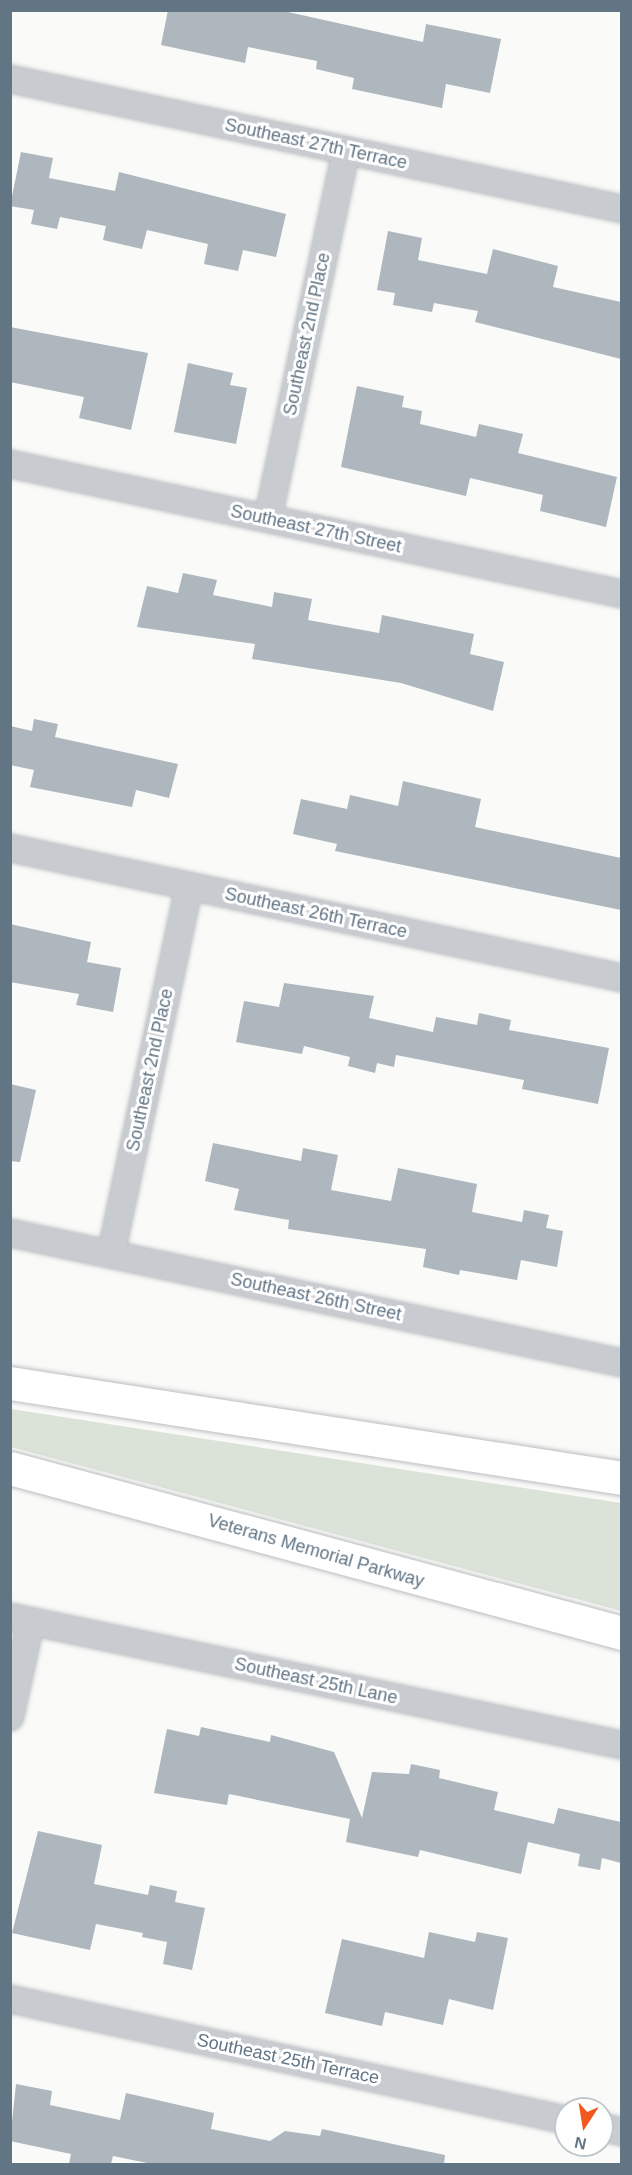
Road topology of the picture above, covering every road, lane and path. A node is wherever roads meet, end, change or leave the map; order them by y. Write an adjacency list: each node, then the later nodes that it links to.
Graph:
1 (10, 80): 2 (street, Southeast 27th Terrace)
2 (346, 151): 3 (street, Southeast 27th Terrace); 5 (street, Southeast 2nd Place)
3 (621, 209)
4 (10, 464): 5 (street, Southeast 27th Street)
5 (268, 518): 6 (street, Southeast 27th Street)
6 (621, 594)
7 (10, 848): 8 (street, Southeast 26th Terrace)
8 (189, 886): 9 (street, Southeast 26th Terrace); 11 (street, Southeast 2nd Place)
9 (621, 978)
10 (10, 1233): 11 (street, Southeast 26th Street)
11 (111, 1254): 12 (street, Southeast 26th Street)
12 (621, 1363)
13 (10, 1383): 15 (highway)
14 (10, 1468): 17 (highway, Veterans Memorial Parkway)
15 (621, 1478)
16 (21, 1619): 18 (street); 19 (street, Southeast 25th Lane)
17 (621, 1634)
18 (10, 1717)
19 (621, 1745)
20 (10, 1999): 21 (street, Southeast 25th Terrace)
21 (554, 2117)

